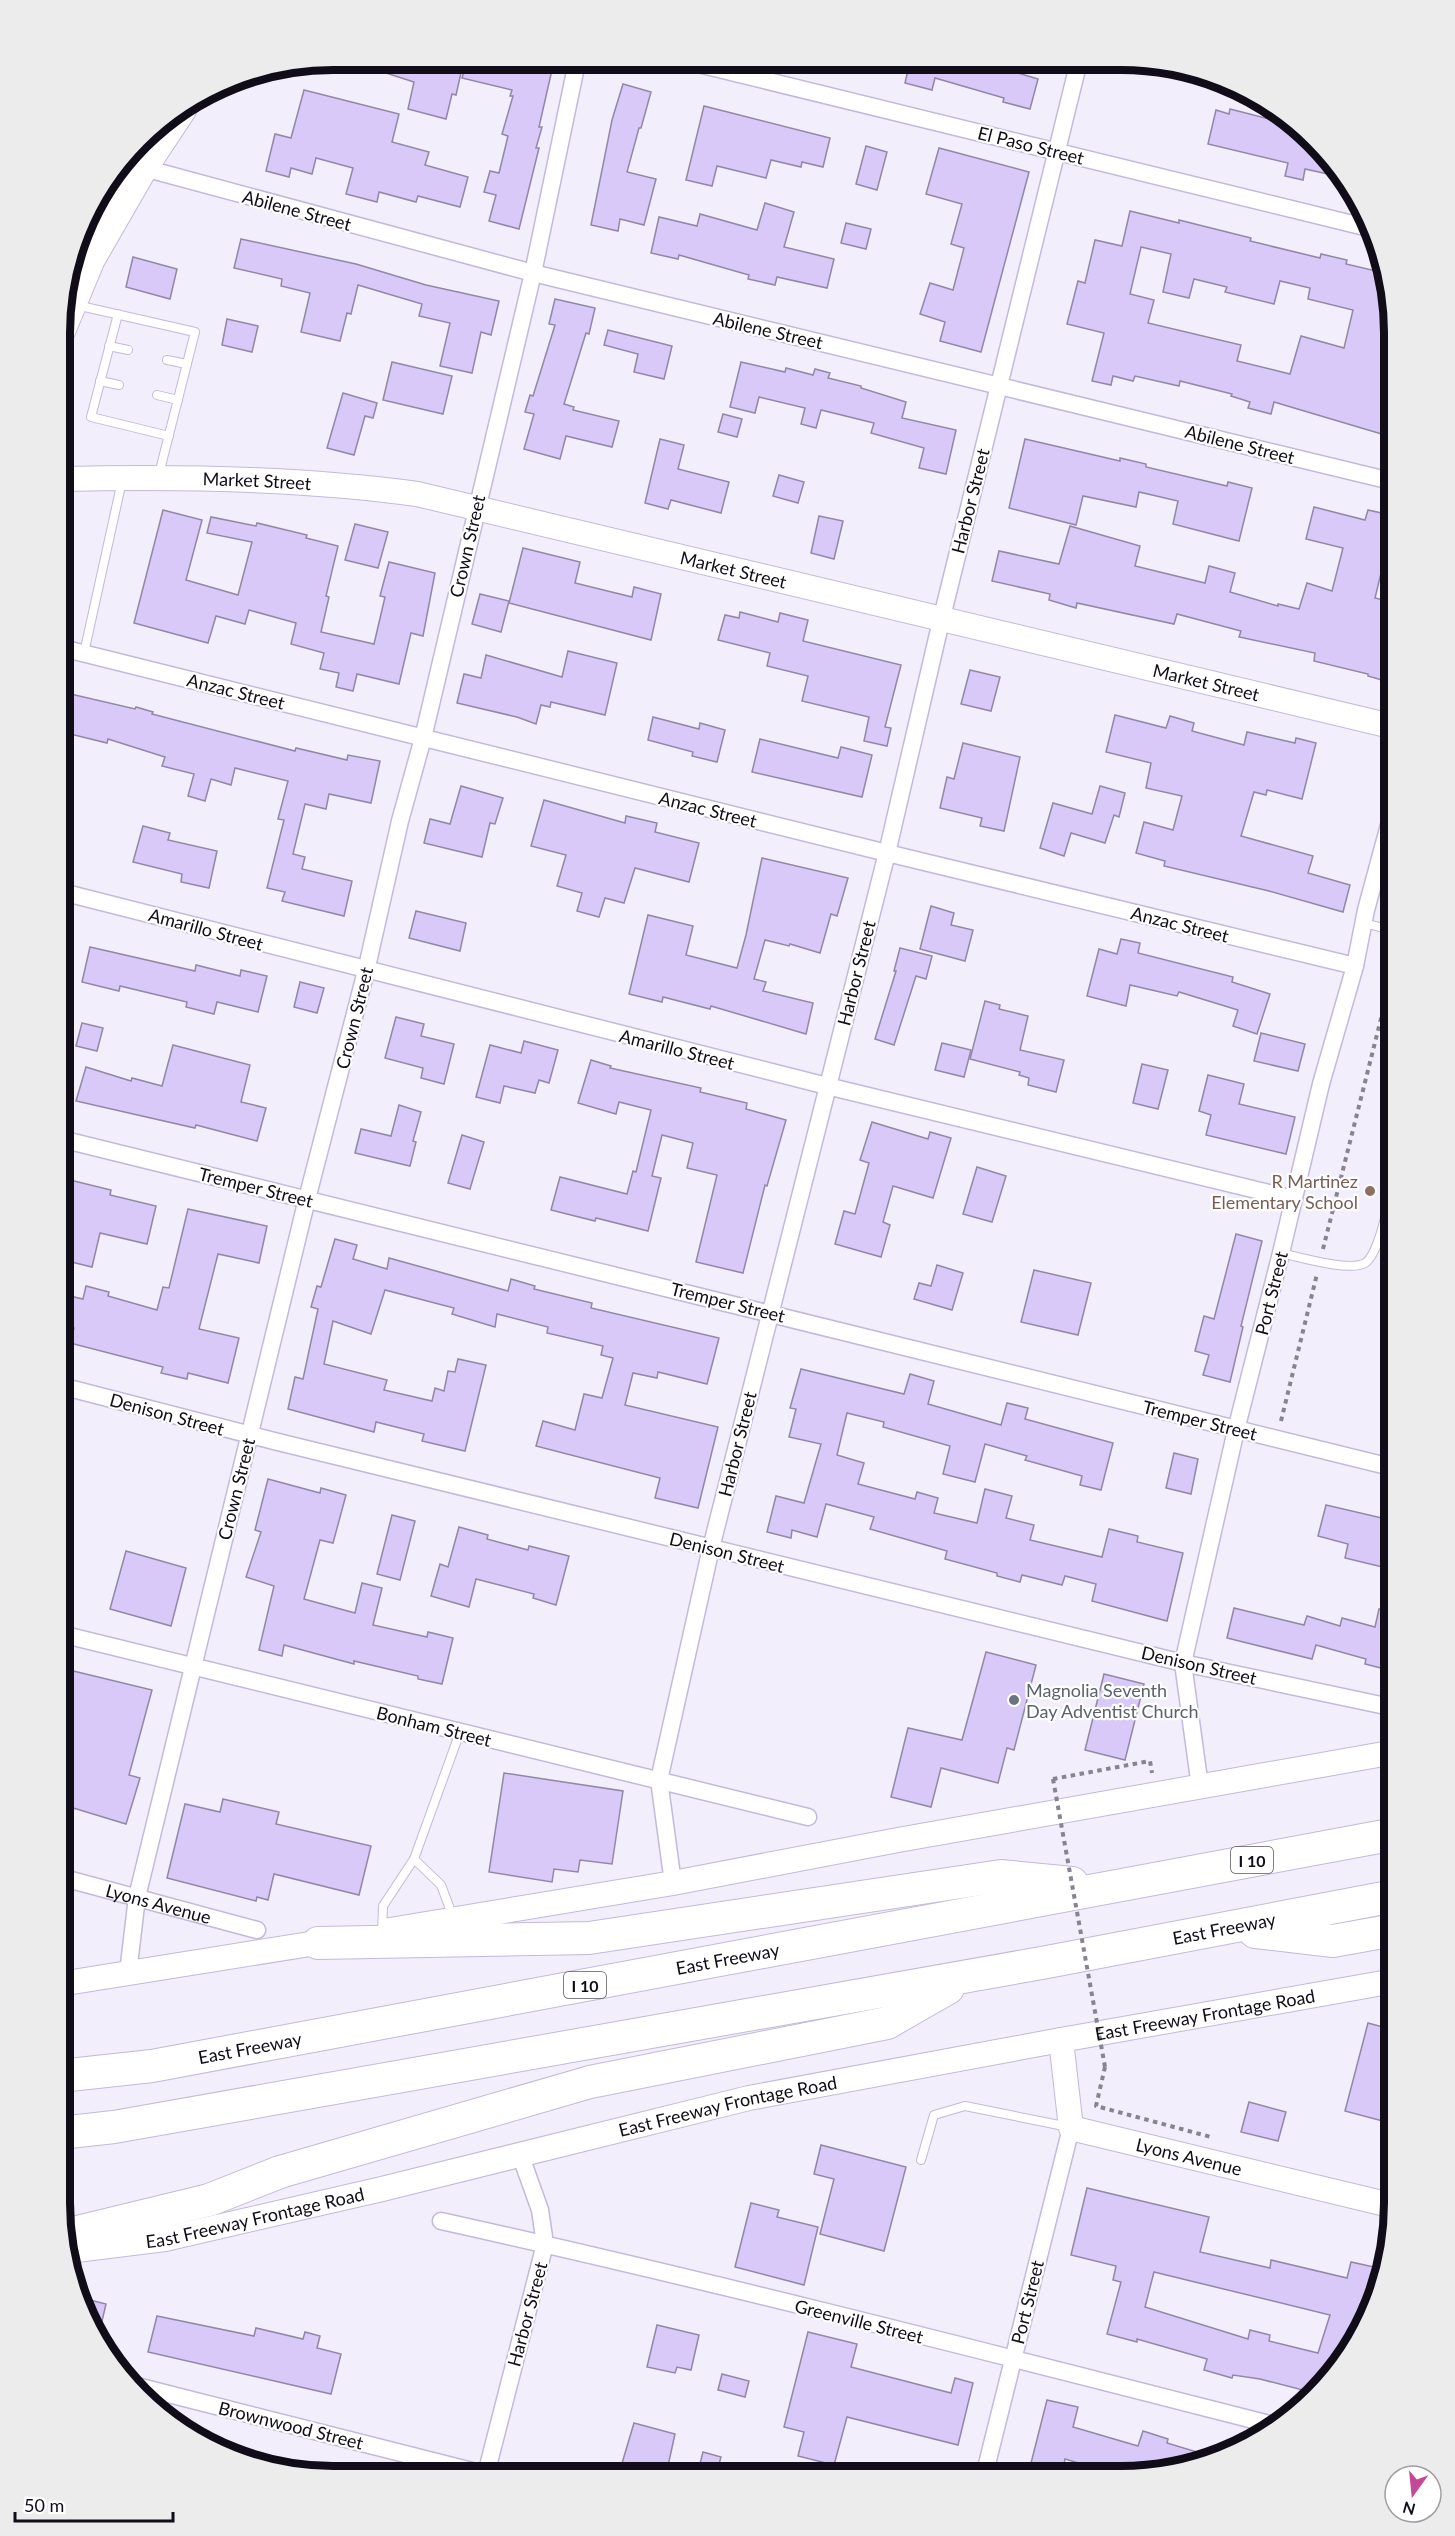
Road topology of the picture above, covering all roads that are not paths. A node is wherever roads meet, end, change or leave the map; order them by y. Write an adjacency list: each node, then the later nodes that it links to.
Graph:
1 (574, 70): 8 (street, Crown Street)
2 (723, 70): 5 (street, El Paso Street)
3 (1077, 70): 5 (street, Harbor Street)
4 (172, 126): 6 (main road)
5 (1057, 151): 7 (street, El Paso Street); 17 (street, Harbor Street)
6 (144, 168): 8 (street, Abilene Street); 9 (main road)
7 (1361, 227)
8 (533, 273): 17 (street, Abilene Street); 25 (street, Crown Street)
9 (73, 304): 10 (lane)
10 (118, 314): 11 (lane); 14 (lane)
11 (110, 346): 12 (lane); 15 (lane)
12 (128, 350)
13 (167, 360): 14 (lane)
14 (187, 364): 19 (lane)
15 (100, 381): 16 (lane); 20 (lane)
16 (119, 385)
17 (998, 385): 24 (street, Abilene Street); 26 (street, Harbor Street)
18 (156, 394): 19 (lane)
19 (178, 400): 20 (lane)
20 (169, 436): 22 (lane)
21 (123, 477): 22 (main road, Market Street); 23 (main road, Market Street); 28 (lane)
22 (158, 478): 25 (main road, Market Street)
23 (70, 479)
24 (1384, 479)
25 (476, 509): 26 (main road, Market Street); 30 (street, Crown Street)
26 (940, 621): 29 (main road, Market Street); 32 (street, Harbor Street)
27 (70, 650): 28 (street, Anzac Street)
28 (84, 653): 30 (street, Anzac Street)
29 (1384, 724)
30 (423, 738): 32 (street, Anzac Street); 37 (street, Crown Street)
31 (1384, 846): 34 (street, Port Street)
32 (887, 853): 36 (street, Anzac Street); 38 (street, Harbor Street)
33 (70, 894): 37 (street, Amarillo Street)
34 (1364, 923): 35 (lane); 36 (street, Port Street)
35 (1384, 928)
36 (1355, 966): 41 (street, Port Street)
37 (366, 971): 38 (street, Amarillo Street); 40 (street, Crown Street)
38 (826, 1086): 41 (street, Amarillo Street); 44 (street, Harbor Street)
39 (70, 1141): 40 (street, Tremper Street)
40 (307, 1199): 44 (street, Tremper Street); 47 (street, Crown Street)
41 (1294, 1199): 43 (street, Port Street)
42 (1384, 1216): 43 (lane)
43 (1281, 1253): 46 (street, Port Street)
44 (771, 1313): 46 (street, Tremper Street); 49 (street, Harbor Street)
45 (70, 1388): 47 (street, Denison Street)
46 (1236, 1430): 48 (street, Tremper Street); 51 (street, Port Street)
47 (249, 1435): 49 (street, Denison Street); 52 (street, Crown Street)
48 (1384, 1465)
49 (711, 1548): 51 (street, Denison Street); 57 (street, Harbor Street)
50 (70, 1636): 52 (street, Bonham Street)
51 (1183, 1663): 53 (street, Denison Street); 56 (street, Port Street)
52 (192, 1668): 54 (street, Bonham Street); 64 (street, Crown Street)
53 (1384, 1706)
54 (460, 1732): 57 (street, Bonham Street); 60 (lane)
55 (1384, 1753): 56 (main road)
56 (1199, 1776): 62 (main road)
57 (659, 1780): 58 (street, Bonham Street); 62 (street, Harbor Street)
58 (808, 1818)
59 (1384, 1836): 63 (highway, East Freeway / I 10)
60 (414, 1859): 66 (lane); 69 (lane)
61 (70, 1879): 64 (street, Lyons Avenue)
62 (673, 1883): 66 (main road)
63 (1109, 1886): 71 (highway); 77 (highway, East Freeway / I 10)
64 (137, 1897): 68 (street, Lyons Avenue); 72 (street, Crown Street)
65 (1384, 1898): 67 (highway, East Freeway)
66 (454, 1920): 69 (main road)
67 (1221, 1928): 70 (highway); 73 (highway, East Freeway)
68 (257, 1929)
69 (382, 1932): 71 (main road)
70 (1384, 1932)
71 (318, 1943): 72 (main road)
72 (128, 1973): 74 (main road)
73 (969, 1976): 79 (highway, East Freeway); 84 (highway)
74 (70, 1982)
75 (1384, 1984): 76 (main road, East Freeway Frontage Road)
76 (1061, 2040): 78 (main road); 80 (main road, East Freeway Frontage Road)
77 (70, 2075)
78 (1071, 2128): 81 (lane); 82 (main road, Lyons Avenue); 87 (street, Port Street)
79 (70, 2132)
80 (520, 2154): 85 (street, Harbor Street); 86 (main road, East Freeway Frontage Road)
81 (921, 2160)
82 (1384, 2204)
83 (441, 2221): 85 (street, Greenville Street)
84 (73, 2233)
85 (545, 2244): 87 (street, Greenville Street); 91 (street, Harbor Street)
86 (75, 2250)
87 (1013, 2359): 89 (street, Greenville Street); 92 (street, Port Street)
88 (147, 2388): 90 (street, Brownwood Street)
89 (1265, 2423)
90 (453, 2466)
91 (487, 2466)
92 (986, 2466)

